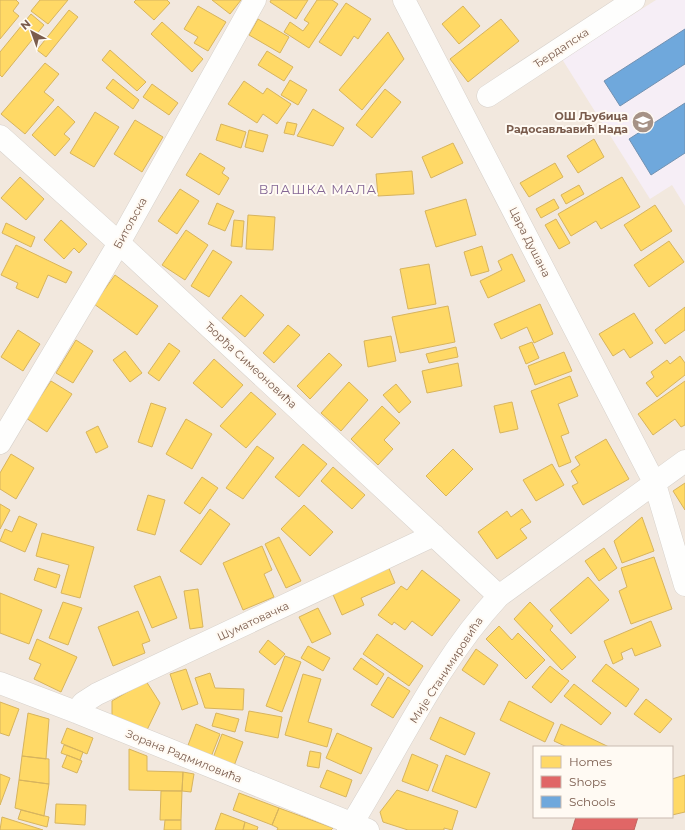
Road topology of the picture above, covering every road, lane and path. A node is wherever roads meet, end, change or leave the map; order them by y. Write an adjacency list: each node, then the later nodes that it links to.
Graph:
1 (255, 0): 6 (street, Битољска)
2 (404, 0): 9 (street, Цара Душана)
3 (634, 0): 4 (street, Ђердапска)
4 (488, 96)
5 (0, 136): 6 (street, Ђорђа Симеоновића)
6 (119, 243): 7 (street, Битољска); 10 (street, Ђорђа Симеоновића)
7 (0, 443)
8 (685, 461): 9 (street, Мије Станимировића)
9 (654, 484): 11 (street, Цара Душана); 12 (street, Мије Станимировића)
10 (434, 535): 12 (street, Ђорђа Симеоновића); 14 (street, Шуматовачка)
11 (685, 585)
12 (499, 596): 15 (street, Мије Станимировића)
13 (0, 684): 14 (street, Зорана Радмиловића)
14 (76, 712): 15 (street, Зорана Радмиловића)
15 (356, 828)

